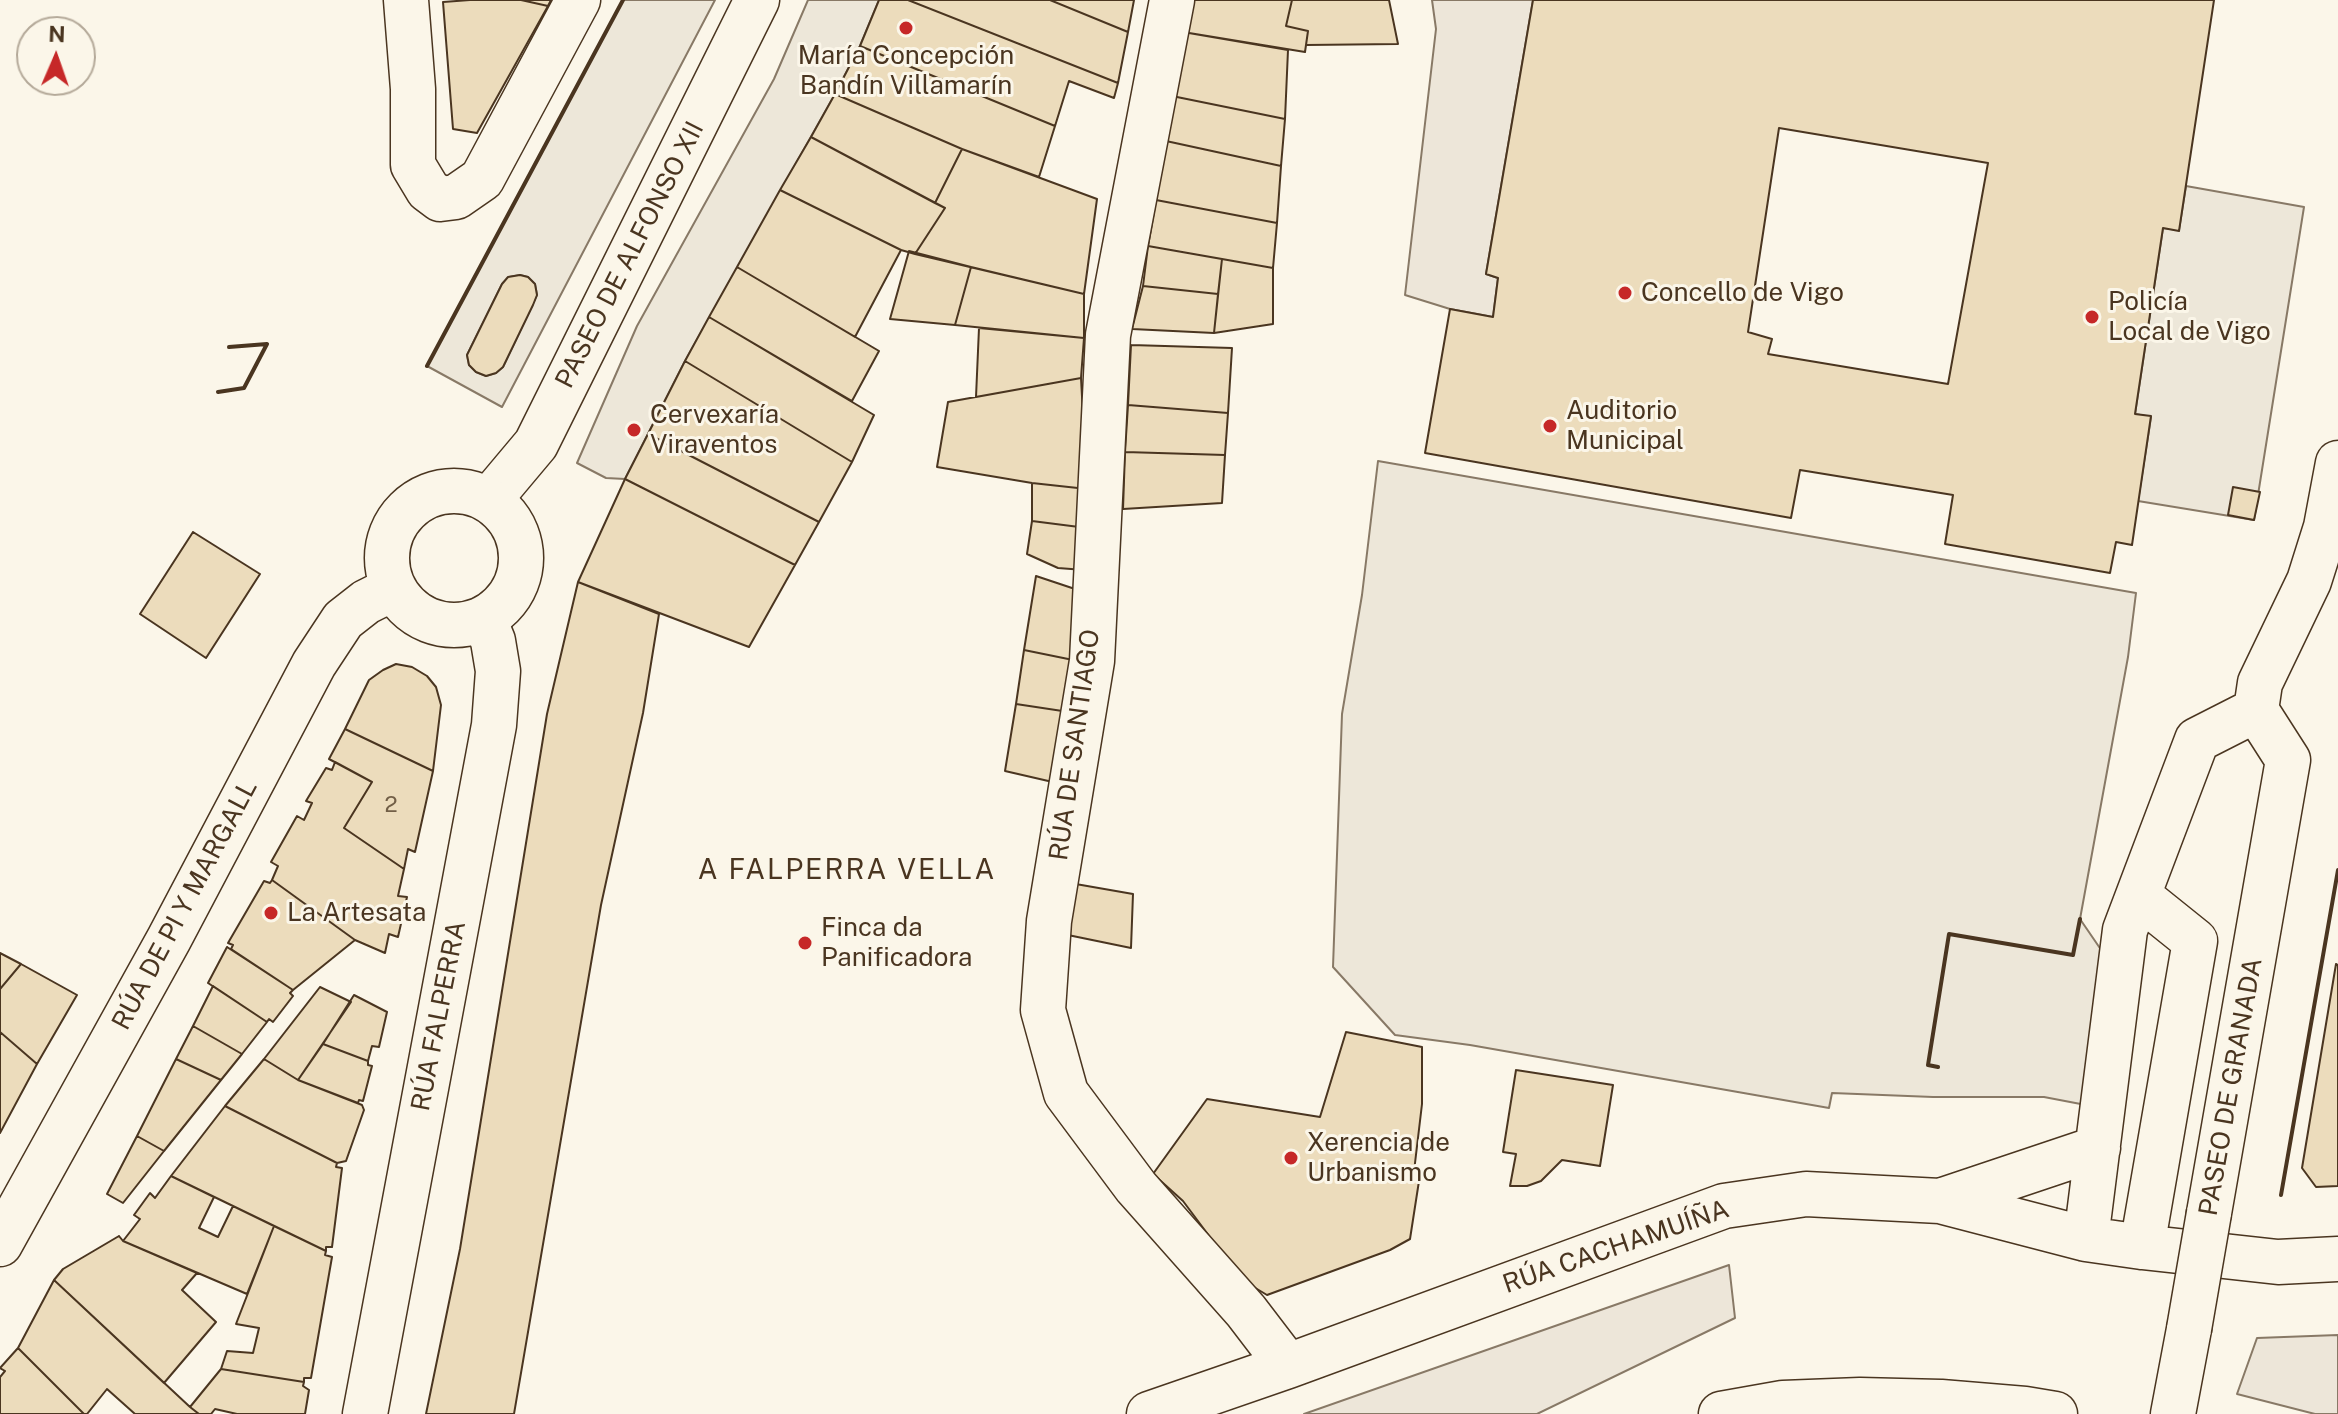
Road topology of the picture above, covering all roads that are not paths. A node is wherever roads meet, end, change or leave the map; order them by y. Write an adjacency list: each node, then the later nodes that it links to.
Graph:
1 (406, 0): 2 (street)
2 (578, 0)
3 (757, 0): 6 (street, PASEO DE ALFONSO XII)
4 (1172, 0): 17 (street, RÚA DE SANTIAGO)
5 (2338, 463): 9 (street)
6 (489, 500): 7 (street); 8 (street)
7 (394, 588): 8 (street); 14 (street, RÚA DE PI Y MARGALL)
8 (484, 619): 18 (street, RÚA FALPERRA)
9 (2256, 710): 10 (street); 22 (street, PASEO DE GRANADA, bridge)
10 (2139, 896): 11 (street); 15 (street)
11 (2098, 1148): 12 (street); 13 (street)
12 (1940, 1201): 13 (street, RÚA CACHAMUÍÑA); 17 (street, RÚA CACHAMUÍÑA)
13 (2086, 1239): 15 (street, RÚA CACHAMUÍÑA)
14 (0, 1244)
15 (2142, 1247): 16 (street, RÚA CACHAMUÍÑA)
16 (2338, 1259)
17 (1288, 1366): 19 (street, RÚA CACHAMUÍÑA)
18 (365, 1414)
19 (1149, 1414)
20 (1721, 1414): 21 (street)
21 (2055, 1414)
22 (2173, 1414)

